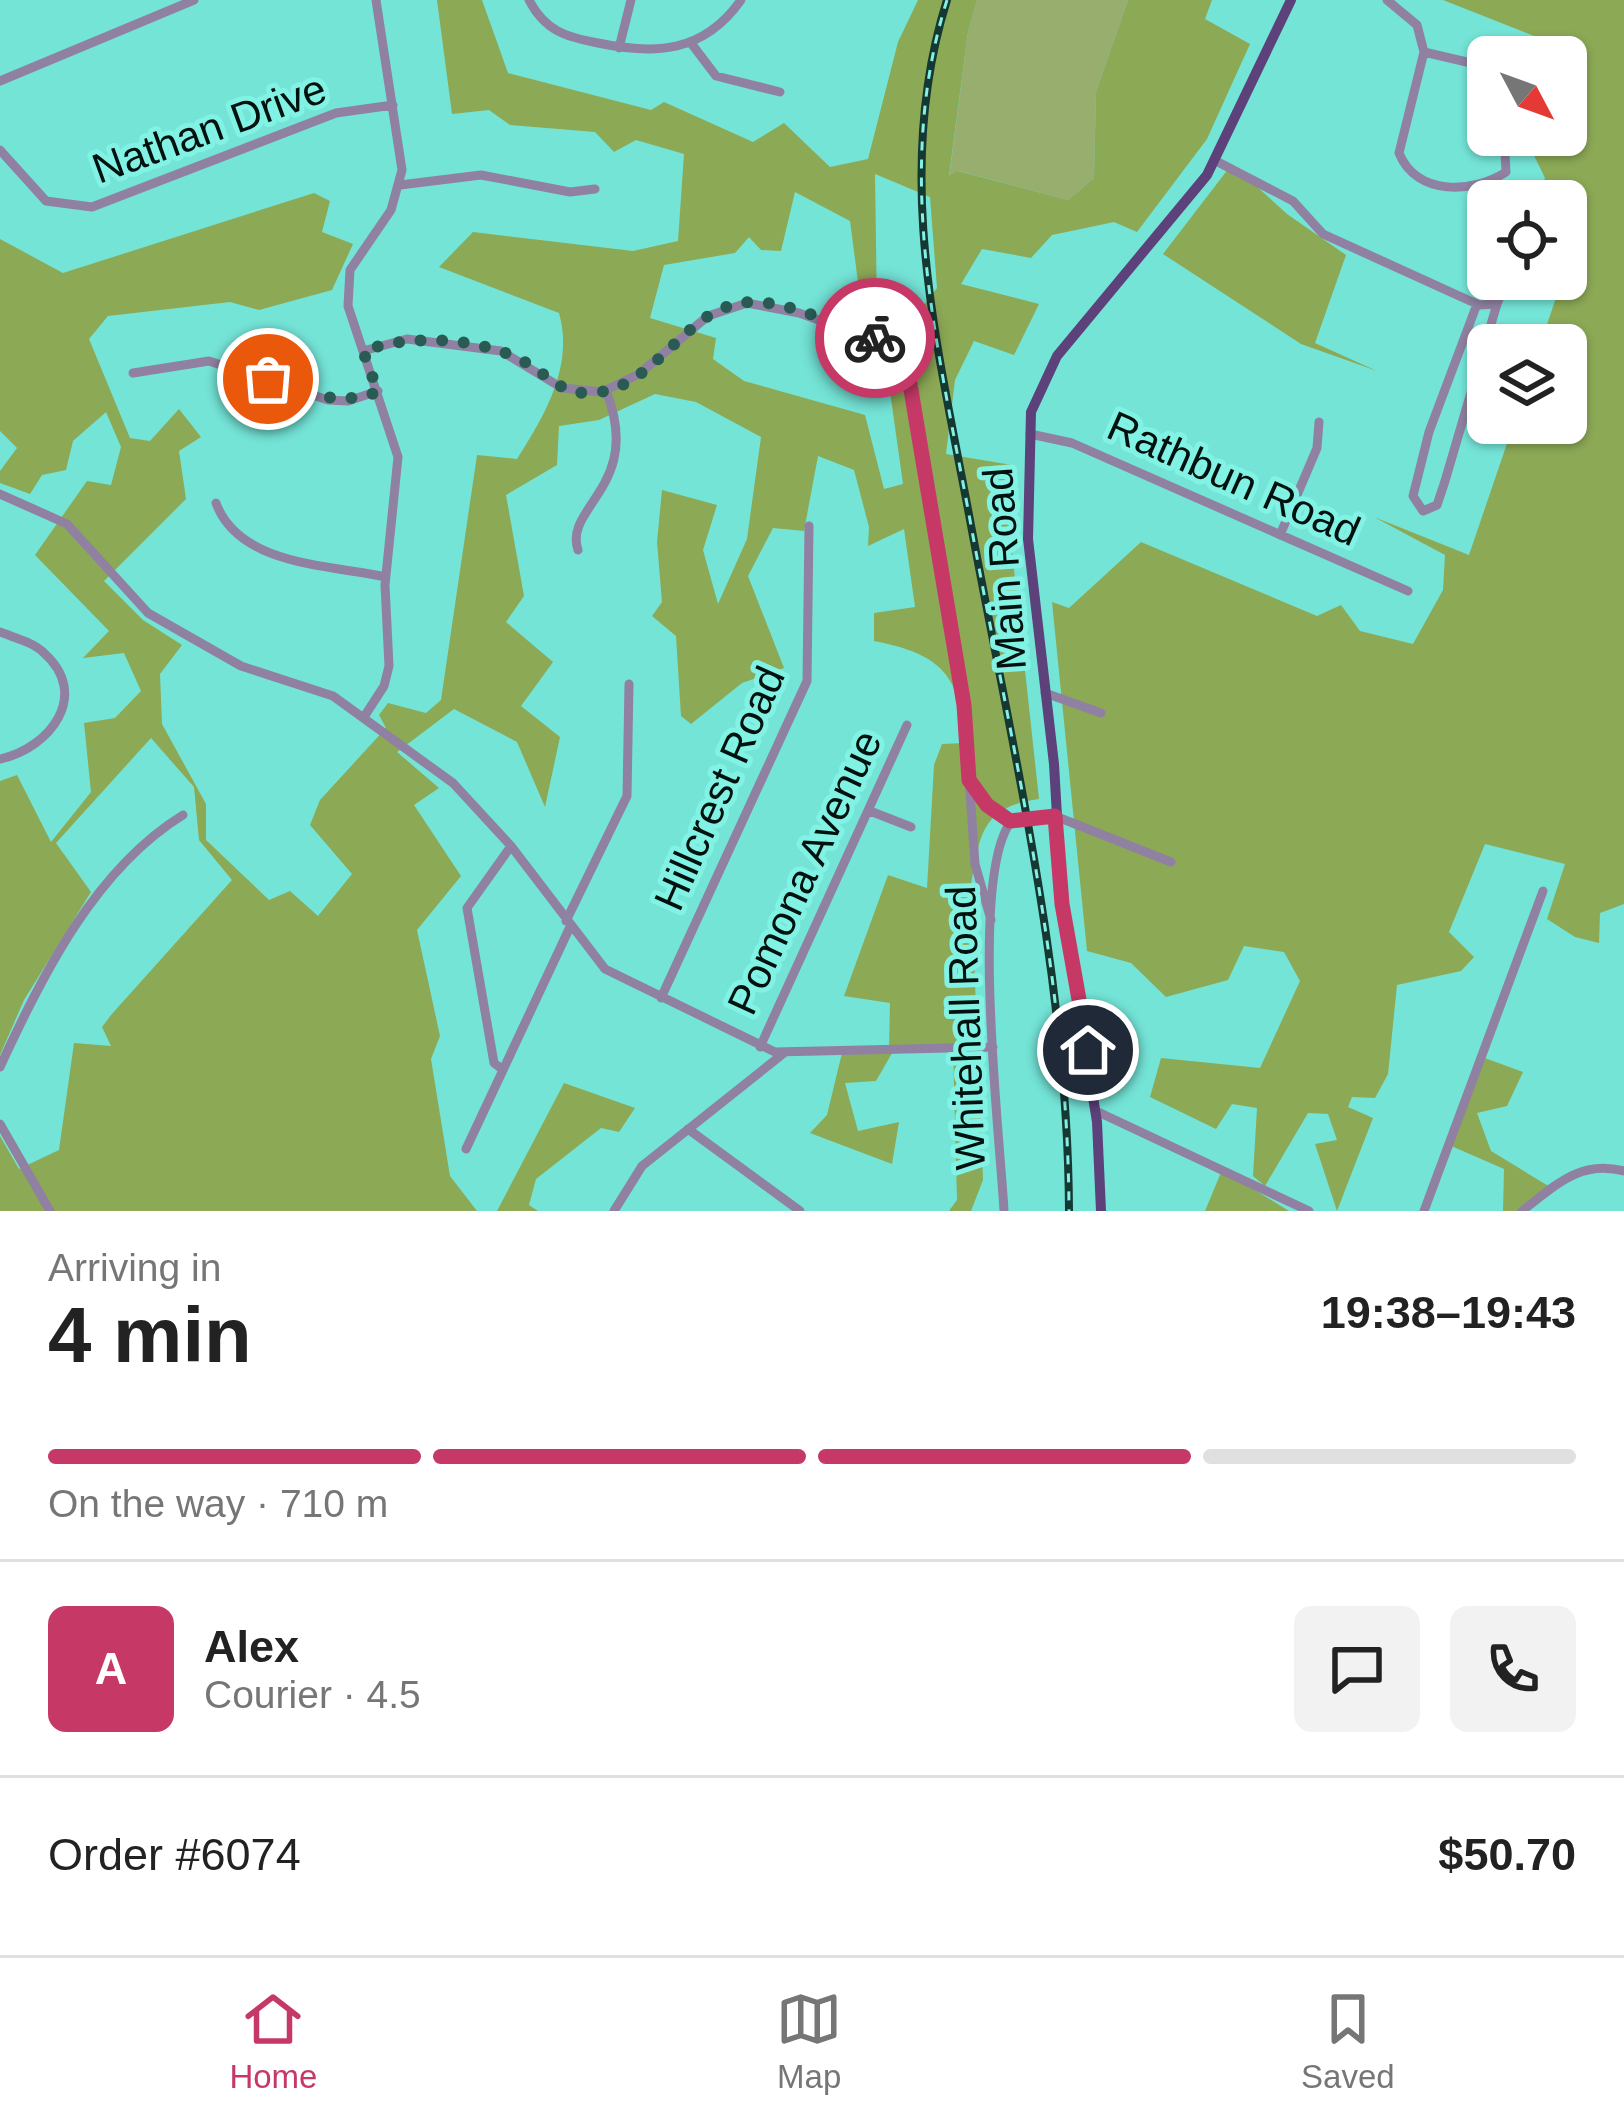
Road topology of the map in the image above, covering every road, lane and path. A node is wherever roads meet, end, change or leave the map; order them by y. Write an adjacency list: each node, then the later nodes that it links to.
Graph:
1 (194, 0): 12 (street)
2 (376, 0): 14 (street)
3 (530, 0): 9 (street)
4 (632, 0): 9 (street)
5 (741, 0): 8 (street)
6 (1291, 0): 17 (main road, Main Road)
7 (1388, 0): 10 (street)
8 (691, 43): 9 (street); 13 (street)
9 (619, 48)
10 (1424, 52): 11 (street); 16 (street)
11 (1467, 62)
12 (0, 81)
13 (780, 92)
14 (393, 105): 15 (street, Nathan Drive); 18 (street)
15 (0, 150)
16 (1505, 156)
17 (1216, 161): 21 (street); 28 (main road, Main Road)
18 (400, 185): 19 (street); 23 (street)
19 (595, 189)
20 (1499, 300): 22 (street)
21 (1477, 304): 22 (street); 22 (street)
22 (1498, 304)
23 (363, 351): 25 (street); 26 (street)
24 (133, 373): 25 (street)
25 (378, 392): 34 (street)
26 (606, 392): 33 (street); 43 (street)
27 (1319, 422): 32 (street)
28 (1030, 434): 32 (street, Rathbun Road); 38 (main road, Main Road)
29 (0, 494): 40 (street)
30 (216, 502): 34 (street)
31 (808, 526): 54 (street, Hillcrest Road)
32 (1280, 535): 35 (street, Rathbun Road)
33 (578, 550)
34 (386, 577): 40 (street)
35 (1408, 591)
36 (0, 632): 42 (street)
37 (629, 683): 53 (street)
38 (1046, 693): 39 (street); 46 (main road, Main Road)
39 (1101, 713)
40 (364, 717): 49 (street)
41 (908, 725): 44 (street, Pomona Avenue)
42 (0, 759)
43 (969, 780): 47 (street); 52 (street)
44 (870, 811): 48 (street); 55 (street, Pomona Avenue)
45 (183, 814): 58 (street)
46 (1055, 816): 47 (street); 50 (street); 60 (main road, Main Road)
47 (1010, 821): 52 (street, Whitehall Road)
48 (911, 827)
49 (511, 846): 53 (street); 59 (street)
50 (1171, 862)
51 (1543, 891): 71 (street)
52 (991, 920): 56 (street, Whitehall Road)
53 (568, 924): 54 (street); 59 (street)
54 (662, 998): 55 (street)
55 (760, 1046): 57 (street)
56 (993, 1047): 57 (street); 68 (street, Whitehall Road)
57 (784, 1053): 62 (street)
58 (0, 1067)
59 (502, 1069): 63 (street)
60 (1096, 1111): 69 (main road, Main Road); 70 (street)
61 (0, 1124): 65 (street)
62 (688, 1129): 66 (street); 67 (street)
63 (466, 1149)
64 (1624, 1171): 72 (street)
65 (50, 1211)
66 (614, 1211)
67 (800, 1211)
68 (1004, 1211)
69 (1101, 1211)
70 (1309, 1211)
71 (1424, 1211)
72 (1522, 1211)

